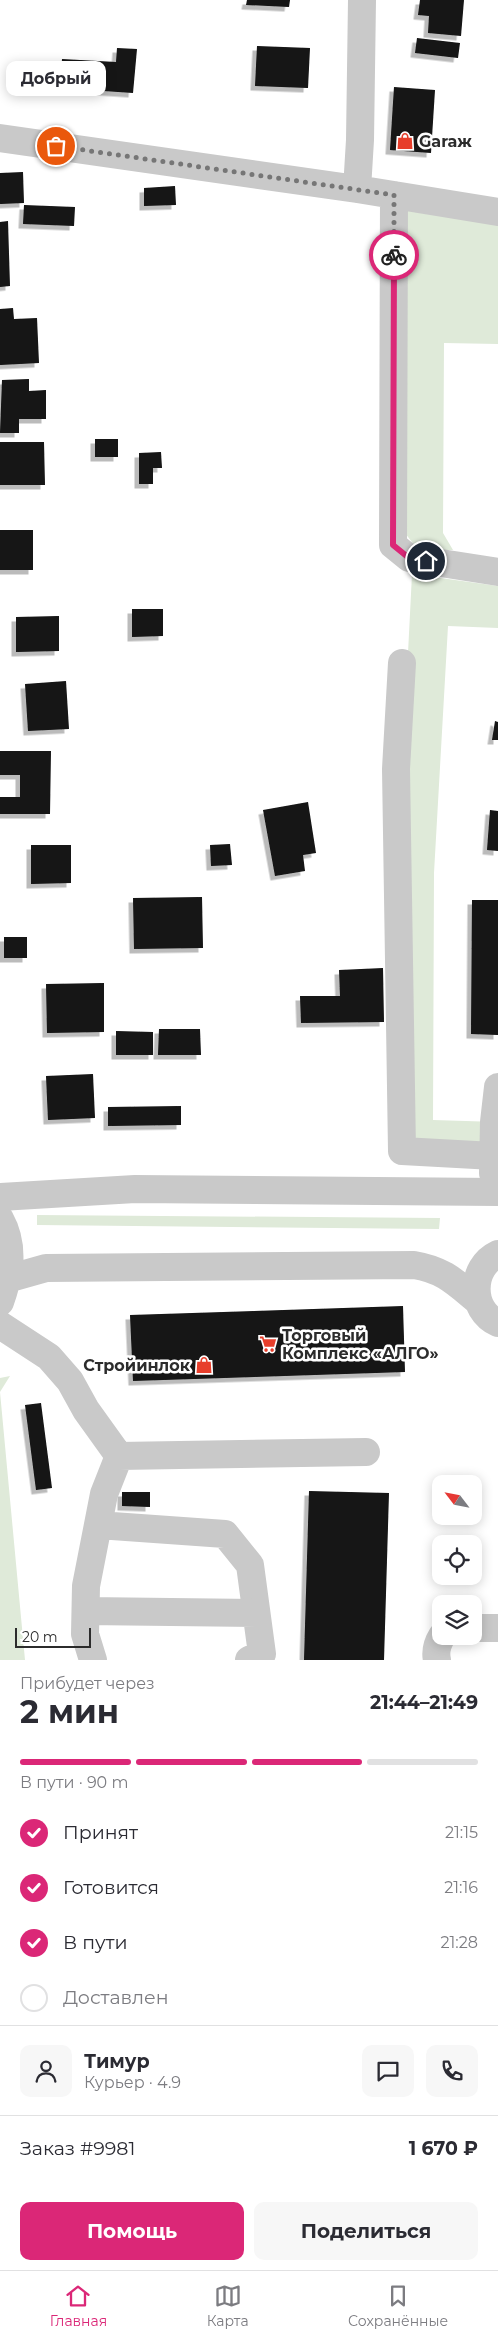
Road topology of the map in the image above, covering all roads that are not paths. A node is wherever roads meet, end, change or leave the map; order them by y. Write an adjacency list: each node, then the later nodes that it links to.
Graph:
1 (362, 0): 3 (street)
2 (0, 138): 3 (street)
3 (356, 189): 4 (street)
4 (394, 195): 5 (street); 6 (street)
5 (498, 212)
6 (498, 572)
7 (402, 662): 9 (street)
8 (498, 1087): 9 (street)
9 (494, 1156): 10 (street)
10 (496, 1195): 11 (street)
11 (0, 1197)
12 (0, 1219): 14 (street)
13 (498, 1254): 15 (street)
14 (4, 1291): 15 (street)
15 (478, 1301): 16 (street)
16 (498, 1323)
17 (0, 1326): 19 (street)
18 (366, 1452): 19 (street)
19 (119, 1456): 20 (street)
20 (98, 1525): 21 (street); 22 (street)
21 (86, 1611): 22 (street); 26 (street)
22 (256, 1613): 27 (street)
23 (482, 1628): 24 (street)
24 (498, 1628)
25 (438, 1645): 28 (street)
26 (93, 1660)
27 (249, 1660)
28 (437, 1660)

